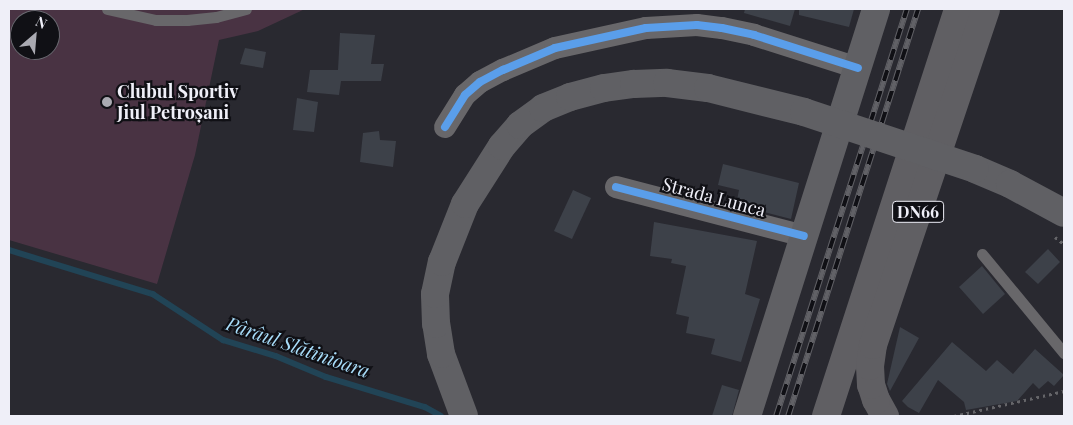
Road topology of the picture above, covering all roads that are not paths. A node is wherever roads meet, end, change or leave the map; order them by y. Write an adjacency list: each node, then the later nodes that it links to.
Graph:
1 (107, 9): 2 (lane)
2 (246, 9)
3 (876, 9): 6 (main road)
4 (958, 9): 15 (main road, DN66)
5 (986, 9): 16 (main road, DN66)
6 (858, 68): 7 (street); 10 (main road)
7 (445, 127)
8 (616, 187): 10 (street, Strada Lunca)
9 (1060, 225): 13 (main road, bridge)
10 (804, 236): 14 (main road)
11 (982, 254): 12 (lane)
12 (1064, 353)
13 (461, 410)
14 (747, 416)
15 (826, 416)
16 (885, 416)

